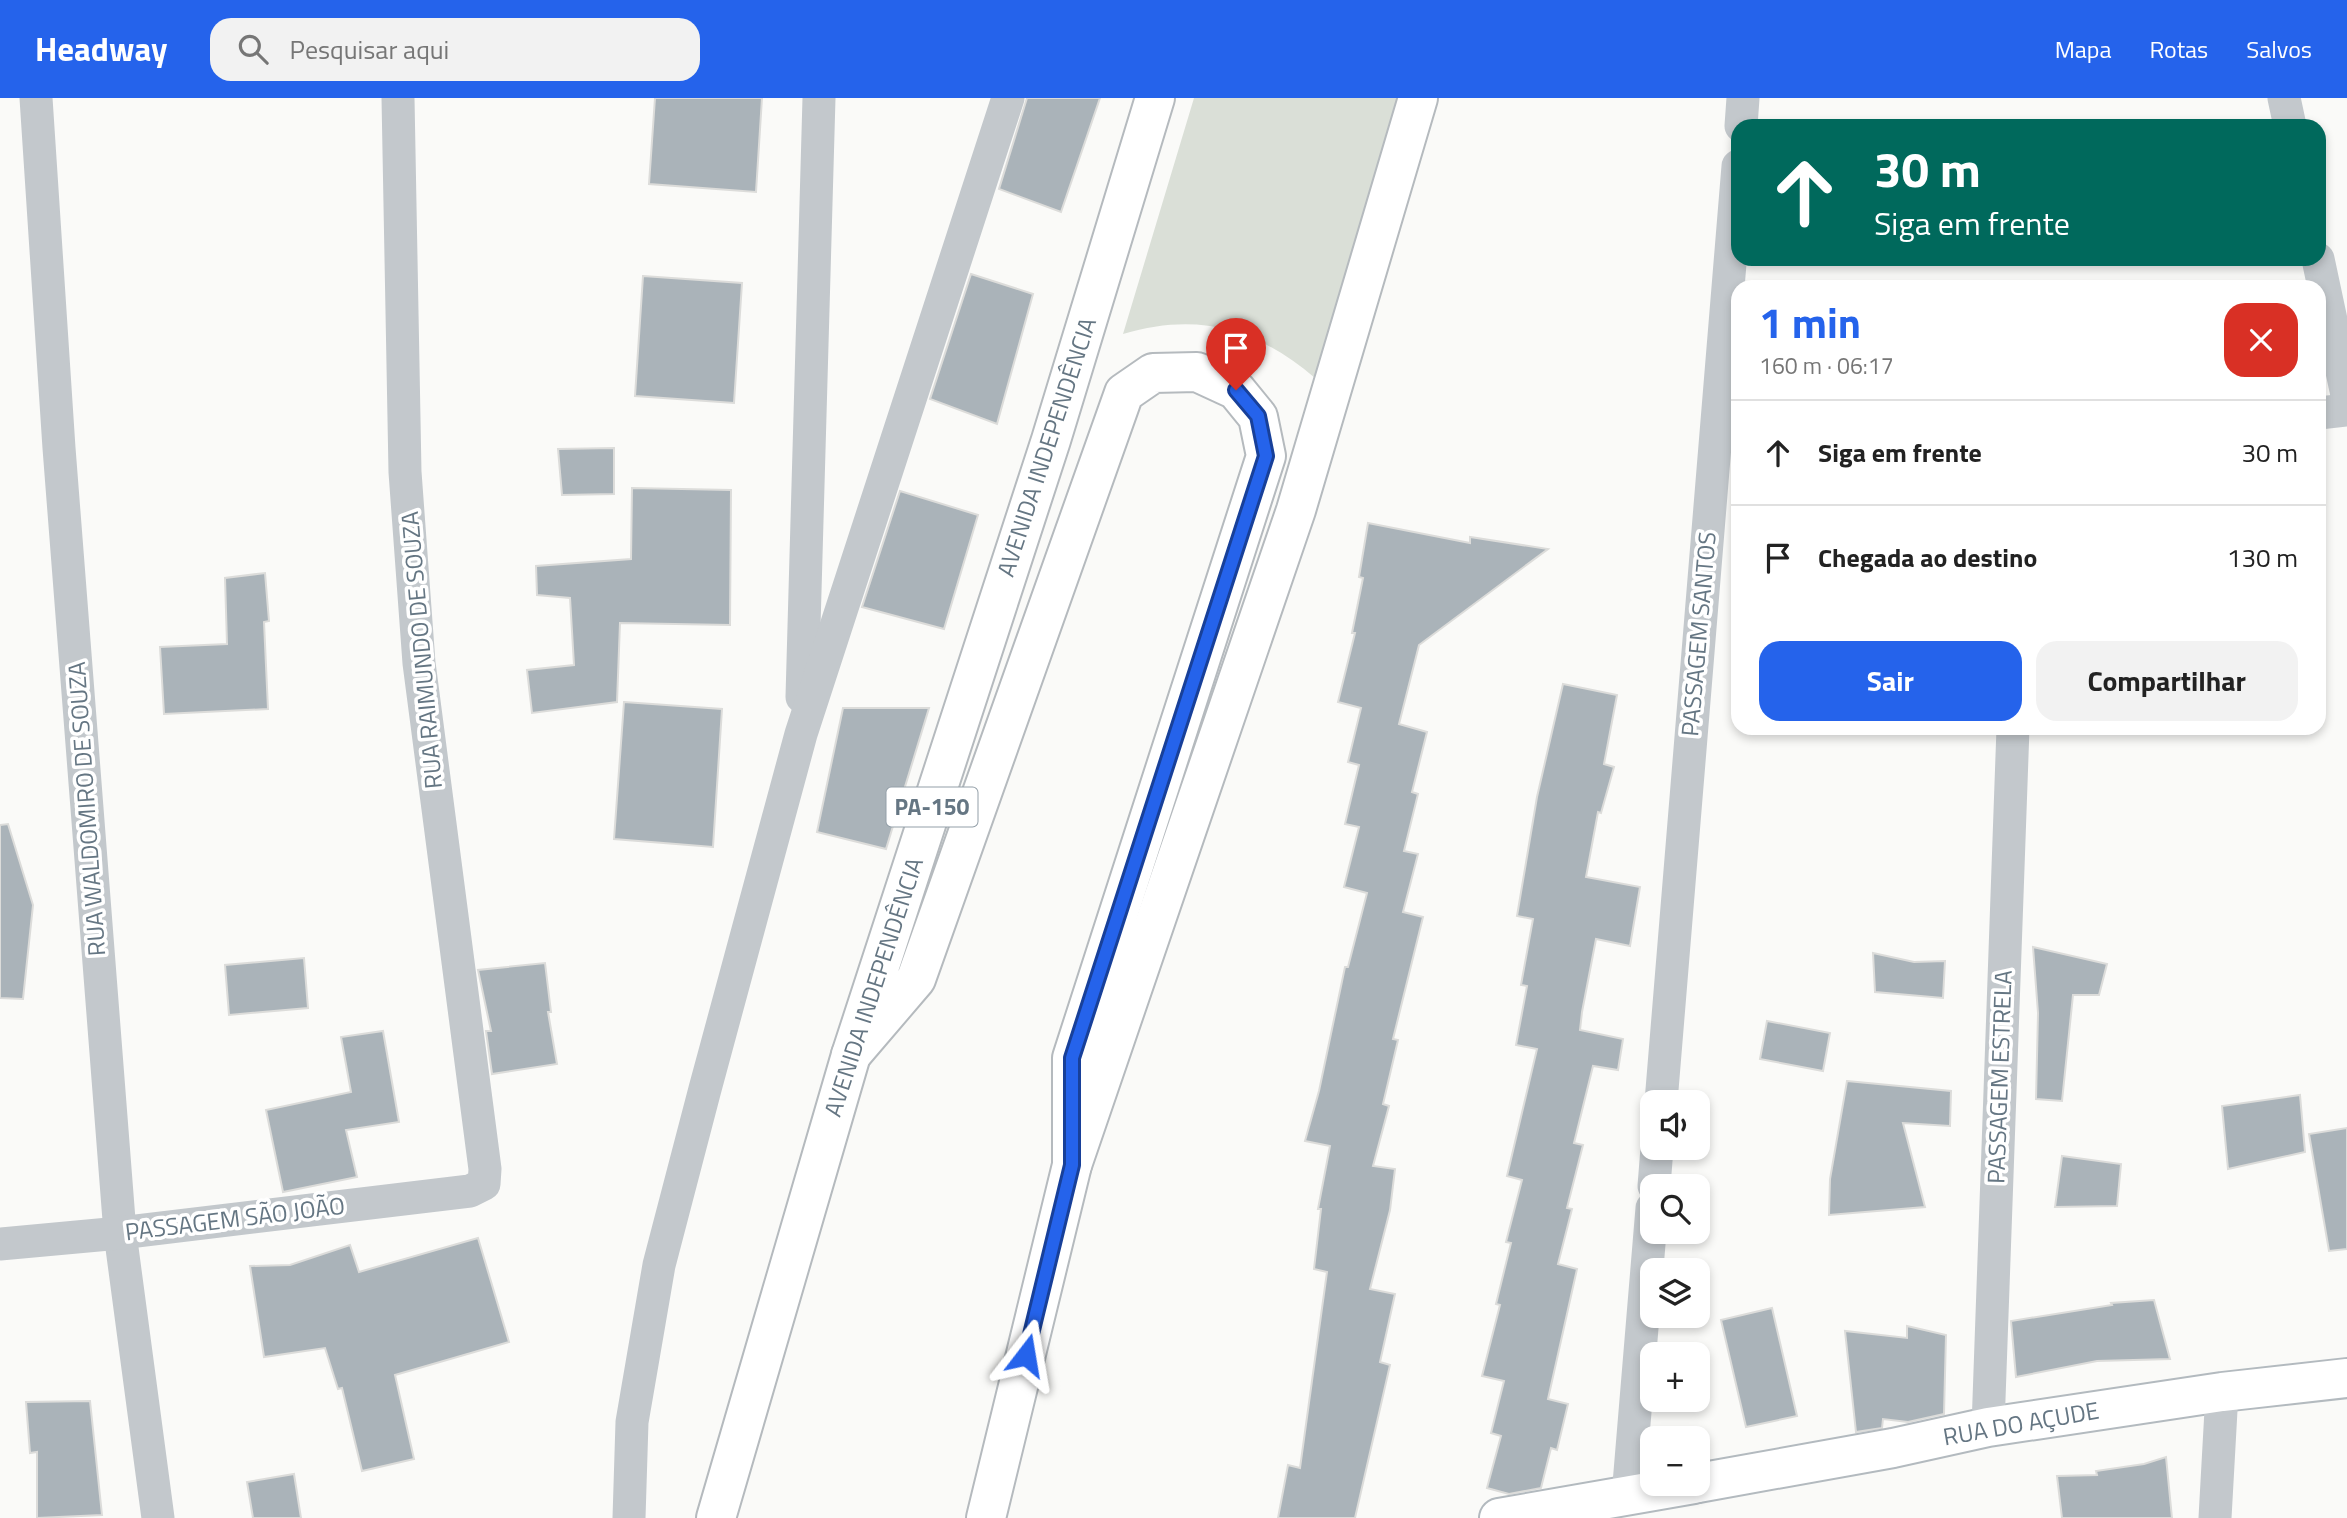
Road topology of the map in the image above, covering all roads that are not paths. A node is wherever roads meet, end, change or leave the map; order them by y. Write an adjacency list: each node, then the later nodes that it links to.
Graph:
1 (36, 98): 22 (street, RUA WALDOMIRO DE SOUZA)
2 (398, 98): 21 (street, RUA RAIMUNDO DE SOUZA)
3 (819, 98): 16 (street)
4 (1008, 98): 16 (street)
5 (1155, 98): 18 (main road, AVENIDA INDEPENDÊNCIA / PA-150)
6 (1418, 98): 20 (main road)
7 (1743, 98): 9 (street)
8 (2284, 98): 10 (street)
9 (1742, 119)
10 (2288, 119)
11 (1731, 251): 19 (street, PASSAGEM SANTOS)
12 (2326, 297): 13 (street)
13 (2347, 395)
14 (2347, 410): 15 (street)
15 (2326, 413)
16 (801, 734): 32 (street)
17 (2012, 735): 27 (street, PASSAGEM ESTRELA)
18 (851, 1055): 20 (main road); 33 (main road, AVENIDA INDEPENDÊNCIA / PA-150)
19 (1662, 1090)
20 (1072, 1165): 34 (main road)
21 (470, 1191): 22 (street, PASSAGEM SÃO JOÃO)
22 (120, 1233): 23 (street, PASSAGEM SÃO JOÃO); 31 (street, RUA WALDOMIRO DE SOUZA)
23 (0, 1244)
24 (1649, 1244): 30 (street)
25 (2347, 1378): 26 (main road, RUA DO AÇUDE)
26 (2222, 1392): 27 (main road, RUA DO AÇUDE); 36 (street)
27 (1988, 1427): 28 (main road, RUA DO AÇUDE)
28 (1710, 1481)
29 (1640, 1494): 30 (main road, RUA DO AÇUDE)
30 (1628, 1496): 35 (main road, RUA DO AÇUDE)
31 (158, 1518)
32 (629, 1518)
33 (716, 1518)
34 (986, 1518)
35 (1499, 1518)
36 (2215, 1518)

